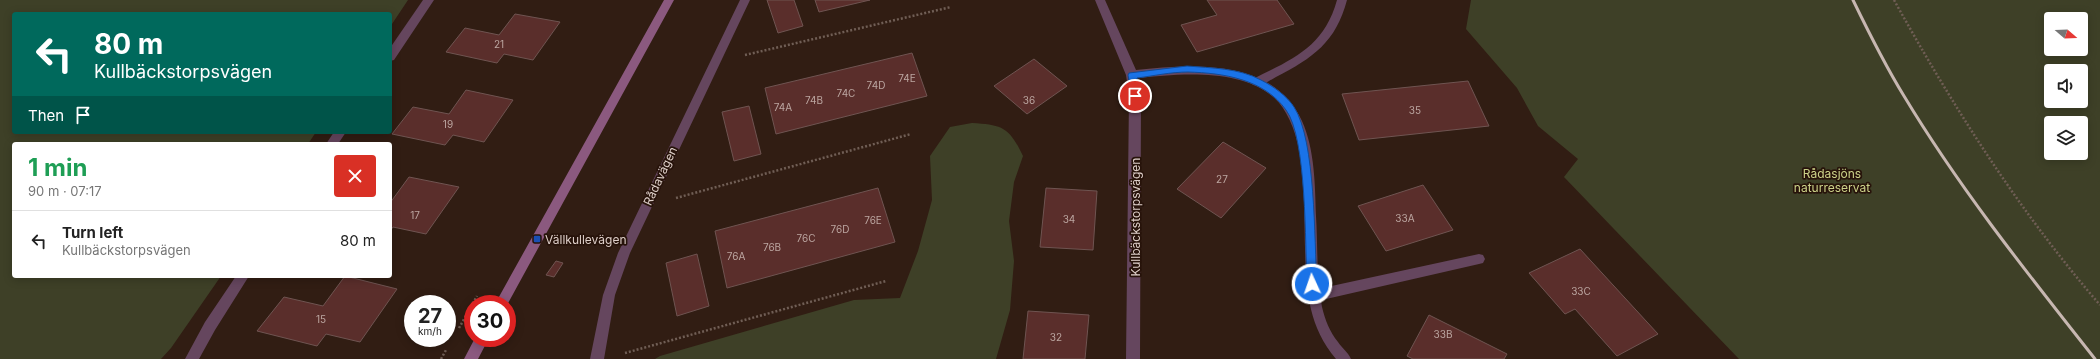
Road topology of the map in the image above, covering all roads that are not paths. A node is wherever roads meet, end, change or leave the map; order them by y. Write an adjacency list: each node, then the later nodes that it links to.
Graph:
1 (429, 0): 6 (street)
2 (669, 0): 11 (street)
3 (745, 0): 16 (street, Rådavägen)
4 (1100, 0): 7 (street, Kullbäckstorpsvägen)
5 (1342, 0): 8 (street)
6 (392, 54)
7 (1132, 75): 8 (street); 17 (street, Kullbäckstorpsvägen)
8 (1257, 82): 12 (street)
9 (1479, 259): 12 (street)
10 (242, 278): 14 (street)
11 (506, 295)
12 (1313, 296): 18 (street)
13 (477, 347): 15 (street)
14 (192, 359)
15 (471, 359)
16 (597, 359)
17 (1133, 359)
18 (1344, 359)

